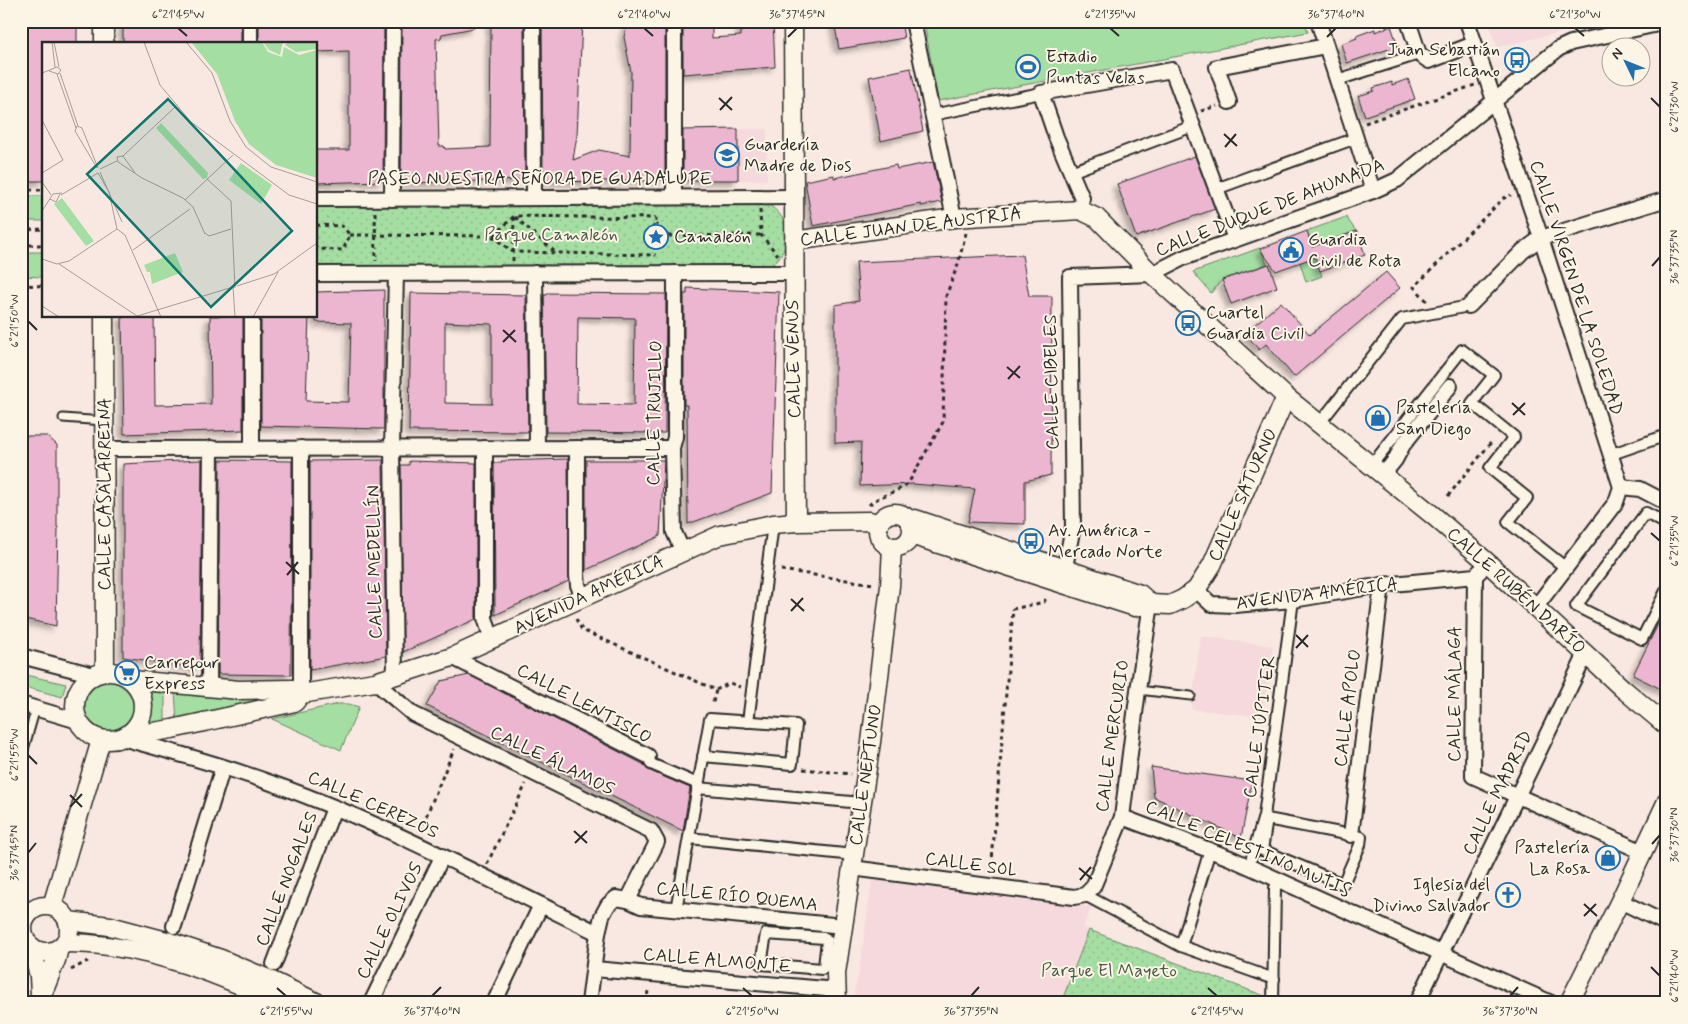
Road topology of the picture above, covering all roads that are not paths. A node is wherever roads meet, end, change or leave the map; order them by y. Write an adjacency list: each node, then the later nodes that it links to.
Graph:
1 (104, 21): 12 (street)
2 (250, 21): 13 (street)
3 (393, 21): 31 (street)
4 (532, 21): 28 (street)
5 (674, 21): 29 (street)
6 (793, 21): 27 (street, CALLE VENUS)
7 (913, 21): 21 (street)
8 (1408, 21): 16 (street)
9 (1467, 21): 14 (street, CALLE VIRGEN DE LA SOLEDAD)
10 (1320, 22): 15 (street)
11 (1659, 23): 19 (street, CALLE DUQUE DE AHUMADA)
12 (104, 42)
13 (250, 42)
14 (1474, 44): 16 (street); 19 (street, CALLE VIRGEN DE LA SOLEDAD)
15 (1326, 46): 17 (street); 20 (street)
16 (1418, 54): 17 (street)
17 (1337, 80): 23 (street)
18 (1041, 93): 21 (street); 22 (street); 24 (street)
19 (1494, 101): 26 (street, CALLE DUQUE DE AHUMADA); 35 (street, CALLE VIRGEN DE LA SOLEDAD)
20 (1229, 102)
21 (932, 115): 34 (street)
22 (1191, 121): 24 (street); 25 (street)
23 (1354, 132): 25 (street); 26 (street)
24 (1071, 172): 33 (street)
25 (1216, 189): 36 (street)
26 (1373, 191): 36 (street, CALLE DUQUE DE AHUMADA)
27 (794, 197): 29 (street, PASEO NUESTRA SEÑORA DE GUADALUPE); 37 (street, CALLE VENUS)
28 (534, 198): 29 (street, PASEO NUESTRA SEÑORA DE GUADALUPE); 31 (street, PASEO NUESTRA SEÑORA DE GUADALUPE)
29 (674, 198)
30 (318, 199): 31 (street, PASEO NUESTRA SEÑORA DE GUADALUPE)
31 (392, 199)
32 (1666, 203): 35 (street)
33 (1080, 210): 34 (street, CALLE JUAN DE AUSTRIA); 43 (street)
34 (959, 217): 37 (street, CALLE JUAN DE AUSTRIA)
35 (1541, 238): 44 (street); 62 (street, CALLE VIRGEN DE LA SOLEDAD)
36 (1236, 239): 43 (street, CALLE DUQUE DE AHUMADA)
37 (794, 242): 38 (street, CALLE VENUS)
38 (793, 268): 39 (street); 66 (street, CALLE VENUS)
39 (675, 273): 42 (street); 61 (street, CALLE TRUJILLO)
40 (318, 274): 41 (street)
41 (396, 274): 42 (street); 57 (street, CALLE MEDELLÍN)
42 (535, 274): 59 (street)
43 (1152, 274): 48 (street, CALLE RUBÉN DARÍO); 76 (street, CALLE CIBELES)
44 (1469, 306): 51 (street)
45 (104, 318): 50 (street, CALLE CASALARREINA)
46 (252, 318): 55 (street)
47 (1450, 386): 63 (street)
48 (1286, 397): 51 (street, CALLE RUBÉN DARÍO); 79 (street, CALLE SATURNO)
49 (63, 418): 50 (lane)
50 (105, 421): 53 (street, CALLE CASALARREINA)
51 (1319, 424): 63 (street, CALLE RUBÉN DARÍO)
52 (1667, 435): 62 (street)
53 (105, 448): 54 (street); 88 (street, CALLE CASALARREINA)
54 (211, 448): 55 (street); 92 (street)
55 (252, 448): 56 (street)
56 (301, 448): 57 (street); 94 (street)
57 (392, 448): 58 (street); 89 (street, CALLE MEDELLÍN)
58 (485, 448): 59 (street); 84 (street)
59 (537, 448): 60 (street)
60 (577, 448): 61 (street); 81 (street)
61 (672, 448): 72 (street, CALLE TRUJILLO)
62 (1612, 454): 64 (street, CALLE VIRGEN DE LA SOLEDAD)
63 (1377, 471): 73 (street, CALLE RUBÉN DARÍO); 74 (street)
64 (1621, 487): 65 (street); 74 (street)
65 (1667, 503)
66 (796, 522): 67 (street, AVENIDA AMÉRICA); 68 (street, AVENIDA AMÉRICA)
67 (875, 523): 70 (street); 71 (street)
68 (773, 524): 72 (street, AVENIDA AMÉRICA); 101 (street)
69 (1667, 524): 78 (street)
70 (910, 528): 71 (street); 76 (street)
71 (892, 547): 112 (street, CALLE NEPTUNO)
72 (682, 552): 81 (street, AVENIDA AMÉRICA)
73 (1488, 563): 75 (street); 83 (street, CALLE RUBÉN DARÍO)
74 (1566, 568): 83 (street)
75 (1475, 576): 77 (street, AVENIDA AMÉRICA); 110 (street, CALLE MÁLAGA)
76 (1059, 580): 82 (street)
77 (1382, 585): 80 (street, AVENIDA AMÉRICA); 115 (street, CALLE APOLO)
78 (1667, 589)
79 (1196, 590): 80 (street, AVENIDA AMÉRICA); 82 (street)
80 (1293, 600): 120 (street, CALLE JÚPITER)
81 (576, 601): 84 (street, AVENIDA AMÉRICA)
82 (1151, 604): 93 (street, CALLE MERCURIO)
83 (1535, 608): 85 (street, CALLE RUBÉN DARÍO)
84 (492, 640): 87 (street, AVENIDA AMÉRICA)
85 (1586, 654): 98 (street, CALLE RUBÉN DARÍO); 110 (street, CALLE MADRID)
86 (21, 656): 88 (street)
87 (452, 657): 89 (street, AVENIDA AMÉRICA); 105 (street, CALLE LENTISCO)
88 (100, 673): 90 (street); 100 (street)
89 (395, 676): 91 (street, AVENIDA AMÉRICA)
90 (132, 680): 92 (street, AVENIDA AMÉRICA); 103 (street)
91 (374, 682): 94 (street, AVENIDA AMÉRICA); 124 (street, CALLE ÁLAMOS)
92 (209, 688): 94 (street, AVENIDA AMÉRICA)
93 (1138, 690): 95 (lane); 114 (street, CALLE MERCURIO)
94 (301, 694): 103 (street, AVENIDA AMÉRICA)
95 (1191, 696)
96 (21, 704): 97 (street)
97 (36, 708): 100 (street); 107 (lane)
98 (1646, 709): 99 (street, CALLE RUBÉN DARÍO); 102 (street, CALLE RUBÉN DARÍO)
99 (1667, 714)
100 (78, 721): 104 (street)
101 (748, 722): 106 (street); 106 (street)
102 (1667, 726)
103 (126, 736): 104 (street); 108 (street, CALLE CEREZOS)
104 (101, 740): 127 (street)
105 (648, 756): 109 (street, CALLE LENTISCO)
106 (703, 756): 109 (street)
107 (21, 760)
108 (223, 767): 113 (street, CALLE CEREZOS); 132 (street)
109 (698, 786): 112 (street, CALLE LENTISCO); 116 (street)
110 (1518, 796): 118 (street, CALLE MÁLAGA); 138 (street, CALLE MADRID)
111 (1667, 801): 118 (street)
112 (862, 803): 121 (street, CALLE NEPTUNO)
113 (334, 808): 119 (street, CALLE CEREZOS); 139 (street, CALLE NOGALES)
114 (1122, 817): 117 (street, CALLE CELESTINO MUTIS); 123 (street, CALLE MERCURIO)
115 (1351, 835): 115 (street)
116 (689, 838): 121 (street); 128 (street)
117 (1210, 850): 122 (street, CALLE CELESTINO MUTIS); 137 (street)
118 (1643, 852): 125 (street)
119 (442, 857): 126 (street, CALLE CEREZOS); 147 (street, CALLE OLIVOS)
120 (1252, 857)
121 (853, 862): 123 (street, CALLE SOL); 133 (street, CALLE NEPTUNO)
122 (1278, 880): 138 (street, CALLE CELESTINO MUTIS); 142 (street)
123 (1084, 895): 137 (street)
124 (628, 900): 128 (street, CALLE RÍO QUEMA); 134 (street)
125 (1620, 901): 131 (street); 153 (street)
126 (541, 905): 134 (street, CALLE CEREZOS); 148 (street)
127 (52, 906): 129 (street); 130 (street)
128 (676, 910): 133 (street, CALLE RÍO QUEMA)
129 (24, 919): 135 (street)
130 (68, 920): 136 (street); 146 (street)
131 (1667, 924)
132 (174, 926)
133 (843, 926): 143 (street, CALLE NEPTUNO)
134 (598, 933): 141 (street)
135 (31, 946): 136 (street); 144 (street)
136 (62, 946): 144 (street); 145 (street)
137 (1181, 946): 142 (street)
138 (1440, 954): 151 (street, CALLE MADRID); 152 (street, CALLE CELESTINO MUTIS)
139 (274, 964)
140 (824, 967): 140 (street)
141 (594, 969): 143 (street, CALLE ALMONTE); 149 (street)
142 (1274, 979): 150 (street)
143 (837, 996)
144 (39, 1001)
145 (279, 1003)
146 (318, 1003)
147 (371, 1003)
148 (494, 1003)
149 (589, 1003)
150 (1273, 1003)
151 (1417, 1003)
152 (1552, 1003)
153 (1569, 1003)

